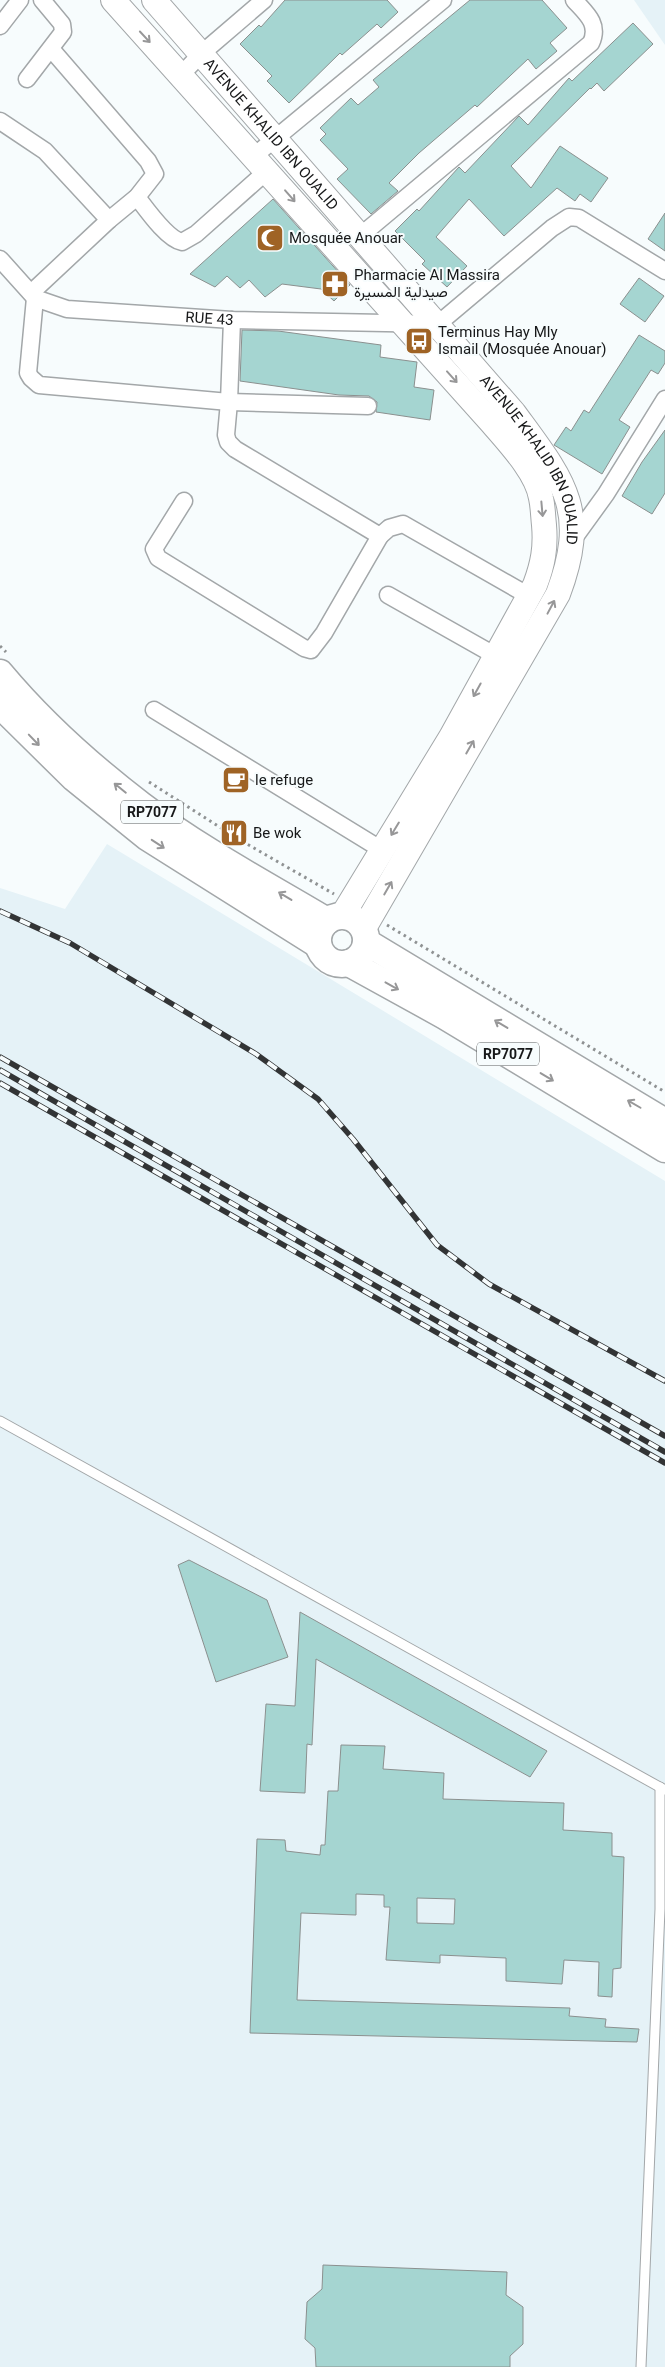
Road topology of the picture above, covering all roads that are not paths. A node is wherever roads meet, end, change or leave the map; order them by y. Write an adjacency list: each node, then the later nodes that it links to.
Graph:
1 (20, 0): 8 (street)
2 (42, 0): 9 (street)
3 (113, 0): 11 (main road, AVENUE KHALID IBN OUALID, one-way to 11)
4 (154, 0): 10 (main road, AVENUE KHALID IBN OUALID)
5 (264, 0): 10 (street)
6 (443, 0): 14 (street)
7 (574, 0): 18 (street)
8 (0, 26)
9 (52, 50): 12 (street); 16 (street)
10 (201, 54): 11 (street); 14 (main road, AVENUE KHALID IBN OUALID)
11 (180, 75): 15 (main road, AVENUE KHALID IBN OUALID)
12 (26, 79)
13 (0, 121): 17 (street)
14 (274, 140): 15 (street); 18 (main road, AVENUE KHALID IBN OUALID)
15 (261, 163): 16 (street); 23 (main road, AVENUE KHALID IBN OUALID, one-way to 23)
16 (137, 198): 17 (street)
17 (109, 220): 21 (street)
18 (359, 237): 24 (main road, AVENUE KHALID IBN OUALID)
19 (0, 259): 21 (street, RUE 43)
20 (665, 271): 24 (street)
21 (33, 296): 22 (street, RUE 43); 26 (street)
22 (232, 320): 23 (street, RUE 43); 26 (street)
23 (404, 324): 24 (street, RUE 43); 32 (main road, AVENUE KHALID IBN OUALID, one-way to 32)
24 (438, 324): 30 (main road, AVENUE KHALID IBN OUALID)
25 (665, 398): 30 (street)
26 (229, 402): 27 (street); 29 (street)
27 (368, 406)
28 (184, 501): 29 (street)
29 (380, 536): 32 (street)
30 (572, 541): 38 (main road, AVENUE KHALID IBN OUALID, one-way to 30)
31 (388, 595): 33 (street)
32 (529, 596): 33 (main road, AVENUE KHALID IBN OUALID)
33 (496, 656): 37 (main road, AVENUE KHALID IBN OUALID, one-way to 37)
34 (6, 666): 38 (main road, RP7077, one-way to 34)
35 (0, 705): 38 (main road, RP7077, one-way to 38)
36 (154, 710): 37 (street)
37 (382, 850): 38 (main road, AVENUE KHALID IBN OUALID)
38 (348, 925): 39 (main road); 39 (main road, RP7077); 40 (main road, RP7077, one-way to 38)
39 (349, 963): 41 (main road, RP7077, one-way to 41)
40 (665, 1122)
41 (665, 1148)
42 (0, 1421): 43 (lane)
43 (663, 1789): 44 (lane)
44 (641, 2367)

